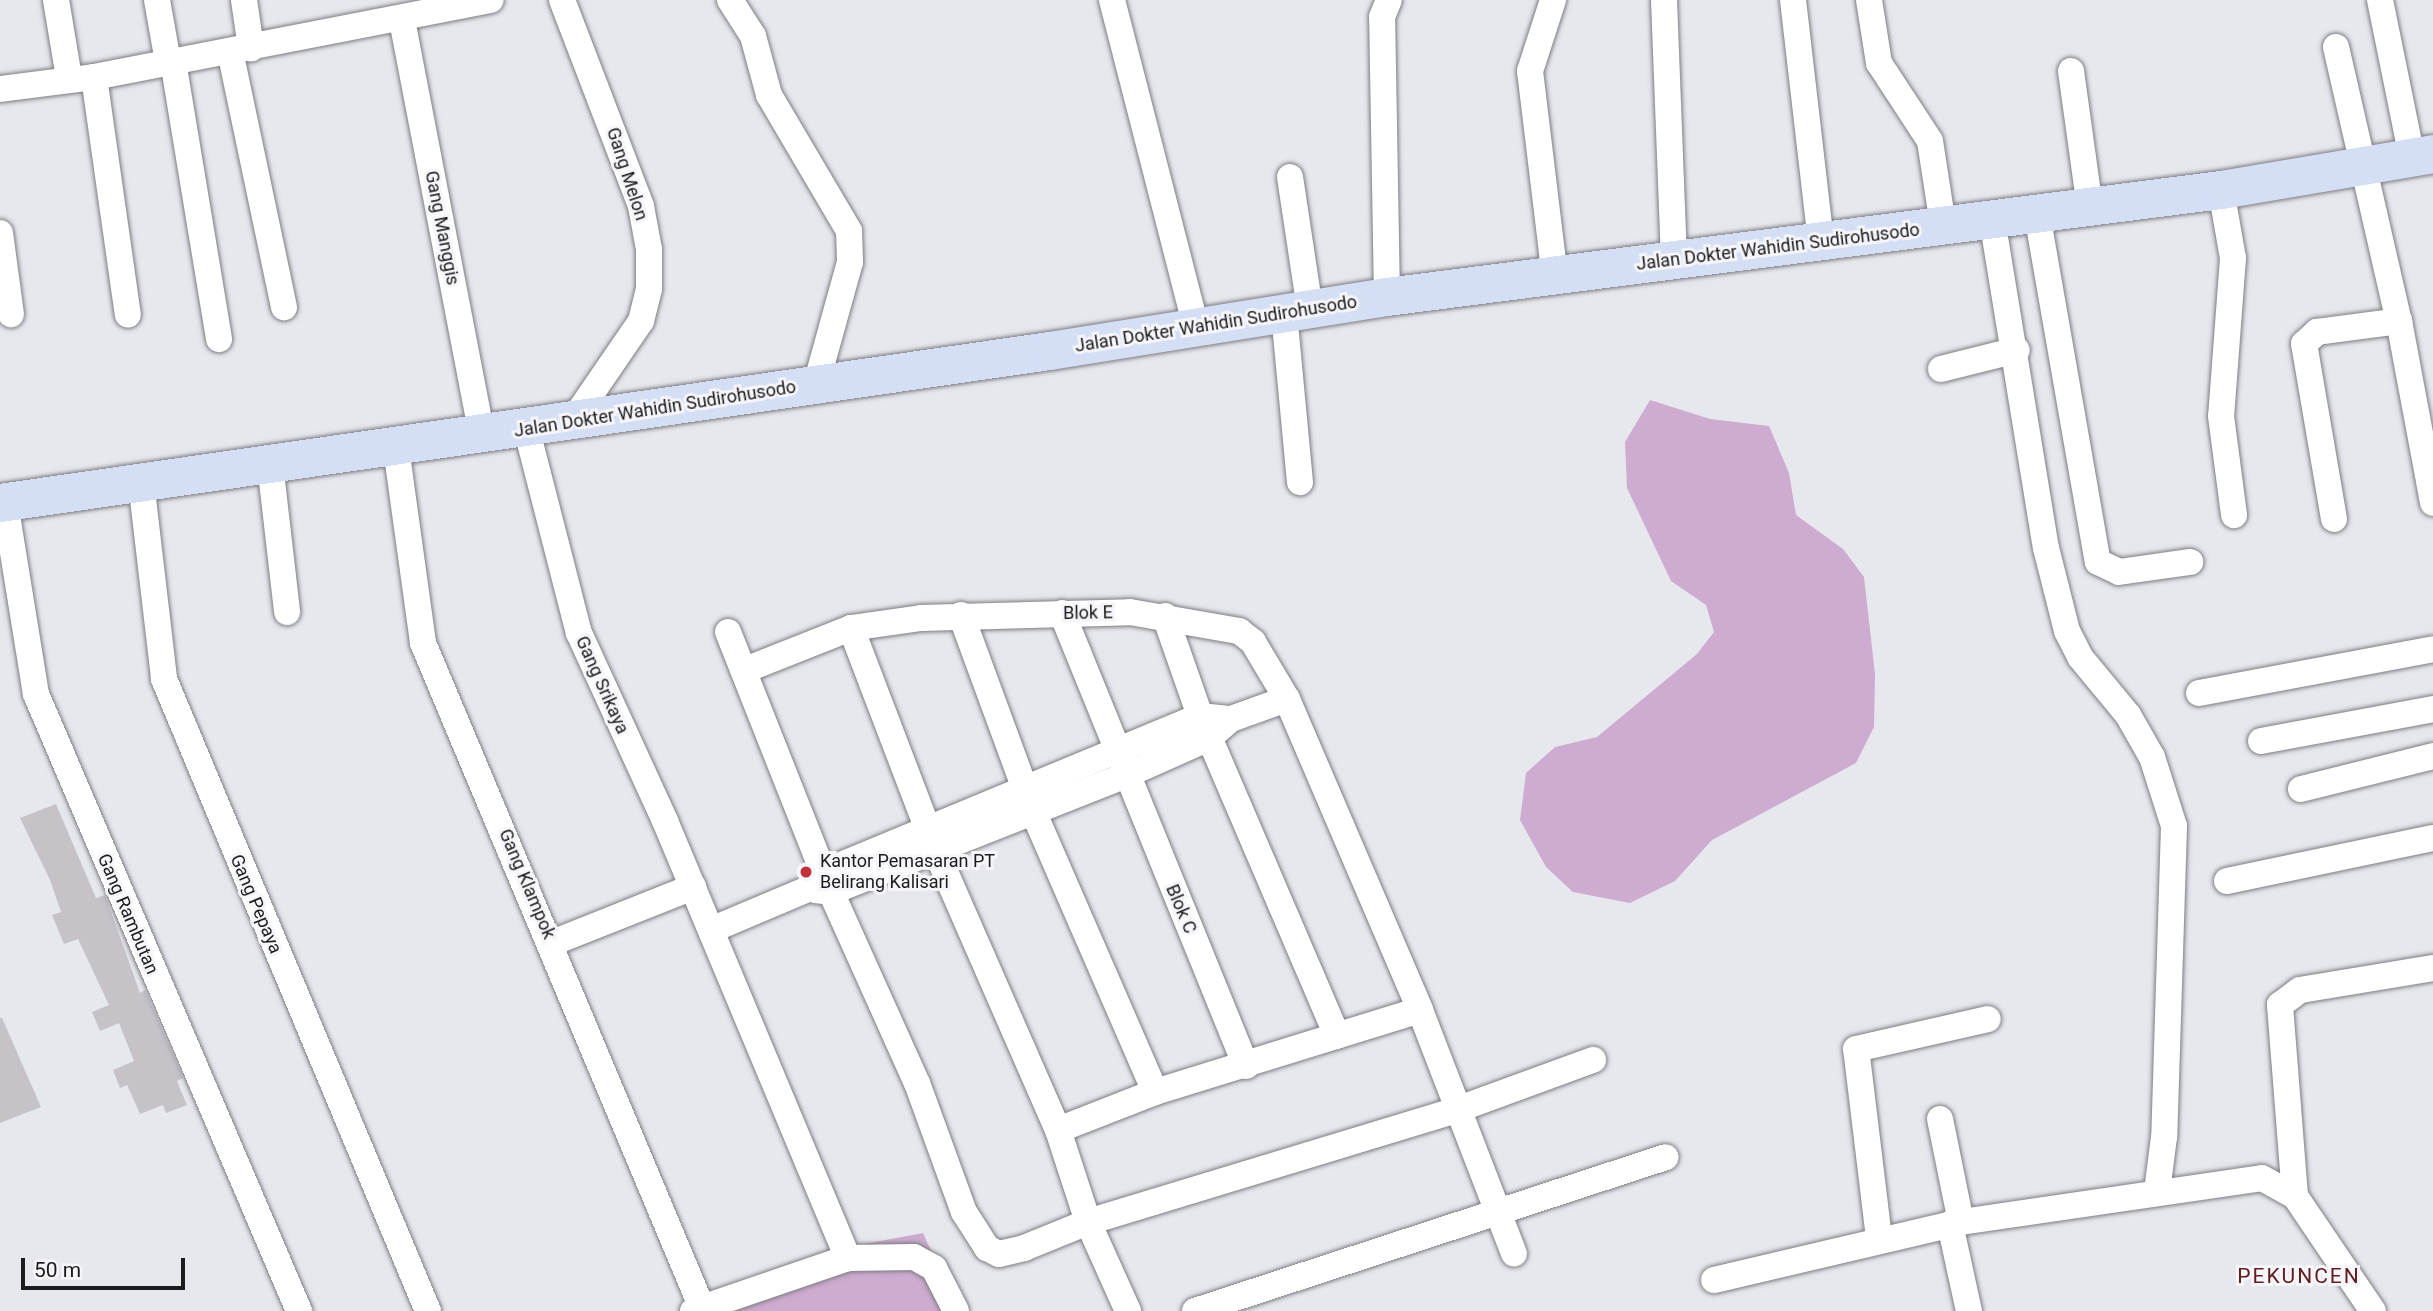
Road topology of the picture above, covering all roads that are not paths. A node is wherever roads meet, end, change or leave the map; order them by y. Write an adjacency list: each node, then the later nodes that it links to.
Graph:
1 (55, 0): 20 (street)
2 (157, 0): 18 (street)
3 (244, 0): 17 (street)
4 (491, 0): 14 (street)
5 (562, 0): 45 (street, Gang Melon)
6 (730, 0): 44 (street)
7 (1112, 0): 40 (street)
8 (1389, 0): 34 (street)
9 (1553, 0): 33 (street)
10 (1664, 0): 32 (street)
11 (1793, 0): 31 (street)
12 (1869, 0): 29 (street)
13 (2380, 0): 22 (street)
14 (432, 6): 15 (street)
15 (402, 20): 17 (street); 47 (street, Gang Manggis)
16 (2336, 47): 23 (street)
17 (241, 50): 18 (street); 35 (street)
18 (171, 61): 20 (street); 41 (street)
19 (2071, 71): 26 (street)
20 (81, 78): 21 (street); 38 (street)
21 (0, 89)
22 (2423, 156): 23 (main road, Jalan Dokter Wahidin Sudirohusodo)
23 (2363, 164): 25 (main road, Jalan Dokter Wahidin Sudirohusodo); 39 (street)
24 (1290, 177): 36 (street)
25 (2221, 190): 26 (main road, Jalan Dokter Wahidin Sudirohusodo); 54 (street)
26 (2090, 208): 27 (main road, Jalan Dokter Wahidin Sudirohusodo)
27 (2037, 214): 28 (main road, Jalan Dokter Wahidin Sudirohusodo); 56 (street)
28 (1992, 219): 29 (main road, Jalan Dokter Wahidin Sudirohusodo); 42 (street)
29 (1943, 225): 31 (main road, Jalan Dokter Wahidin Sudirohusodo)
30 (0, 233): 37 (street)
31 (1821, 242): 32 (main road, Jalan Dokter Wahidin Sudirohusodo)
32 (1674, 260): 33 (main road, Jalan Dokter Wahidin Sudirohusodo)
33 (1555, 277): 34 (main road, Jalan Dokter Wahidin Sudirohusodo)
34 (1387, 297): 36 (main road, Jalan Dokter Wahidin Sudirohusodo)
35 (284, 307)
36 (1297, 311): 40 (main road, Jalan Dokter Wahidin Sudirohusodo); 51 (street)
37 (11, 314)
38 (128, 315)
39 (2399, 321): 53 (street); 55 (street)
40 (1196, 326): 44 (main road, Jalan Dokter Wahidin Sudirohusodo)
41 (219, 339)
42 (2017, 349): 43 (street); 92 (street)
43 (1941, 369)
44 (816, 385): 45 (main road, Jalan Dokter Wahidin Sudirohusodo)
45 (574, 419): 46 (main road, Jalan Dokter Wahidin Sudirohusodo)
46 (526, 427): 47 (main road, Jalan Dokter Wahidin Sudirohusodo); 78 (street, Gang Srikaya)
47 (482, 435): 48 (main road, Jalan Dokter Wahidin Sudirohusodo)
48 (396, 448): 49 (main road, Jalan Dokter Wahidin Sudirohusodo); 80 (street, Gang Klampok)
49 (270, 464): 50 (main road, Jalan Dokter Wahidin Sudirohusodo); 57 (street)
50 (141, 482): 52 (main road, Jalan Dokter Wahidin Sudirohusodo); 103 (street, Gang Pepaya)
51 (1300, 482)
52 (2, 503): 102 (street, Gang Rambutan)
53 (2433, 503)
54 (2234, 515)
55 (2334, 519)
56 (2190, 562)
57 (287, 612)
58 (1062, 613): 59 (street, Blok E); 60 (street, Blok E); 71 (street, Blok C)
59 (961, 615): 61 (street, Blok E); 73 (street)
60 (1165, 616): 66 (street, Blok E); 68 (street)
61 (851, 628): 64 (street, Blok E); 75 (street)
62 (728, 632): 64 (street)
63 (2433, 649): 65 (street)
64 (745, 670): 77 (street)
65 (2199, 693)
66 (1287, 699): 68 (street); 82 (street, Blok E)
67 (2433, 709): 69 (street)
68 (1205, 727): 71 (street); 84 (street)
69 (2261, 741)
70 (2433, 756): 72 (street)
71 (1120, 764): 73 (street); 86 (street, Blok C)
72 (2301, 789)
73 (1029, 800): 75 (street); 87 (street)
74 (2433, 838): 76 (street)
75 (933, 839): 77 (street); 90 (street)
76 (2227, 881)
77 (821, 884): 79 (street); 95 (street)
78 (693, 887): 79 (street, Gang Srikaya); 80 (street)
79 (711, 930): 98 (street, Gang Srikaya)
80 (552, 943): 101 (street, Gang Klampok)
81 (2433, 968): 93 (street)
82 (1420, 1010): 84 (street); 88 (street, Blok E)
83 (1987, 1019): 97 (street)
84 (1337, 1036): 86 (street)
85 (1593, 1060): 88 (street)
86 (1246, 1066): 87 (street)
87 (1155, 1092): 90 (street)
88 (1456, 1110): 94 (street, Blok E); 95 (street)
89 (1940, 1119): 96 (street)
90 (1058, 1130): 95 (street)
91 (1665, 1157): 94 (street)
92 (2157, 1192): 93 (street); 96 (street)
93 (2295, 1196): 108 (street)
94 (1498, 1213): 99 (street, Blok E); 106 (street)
95 (1088, 1222): 105 (street)
96 (1955, 1223): 97 (street); 107 (street)
97 (1880, 1238): 100 (street)
98 (843, 1247): 101 (street); 104 (street)
99 (1514, 1254)
100 (1714, 1280)
101 (697, 1302)
102 (299, 1311)
103 (428, 1311)
104 (956, 1311)
105 (1128, 1311)
106 (1195, 1311)
107 (1969, 1311)
108 (2373, 1311)

